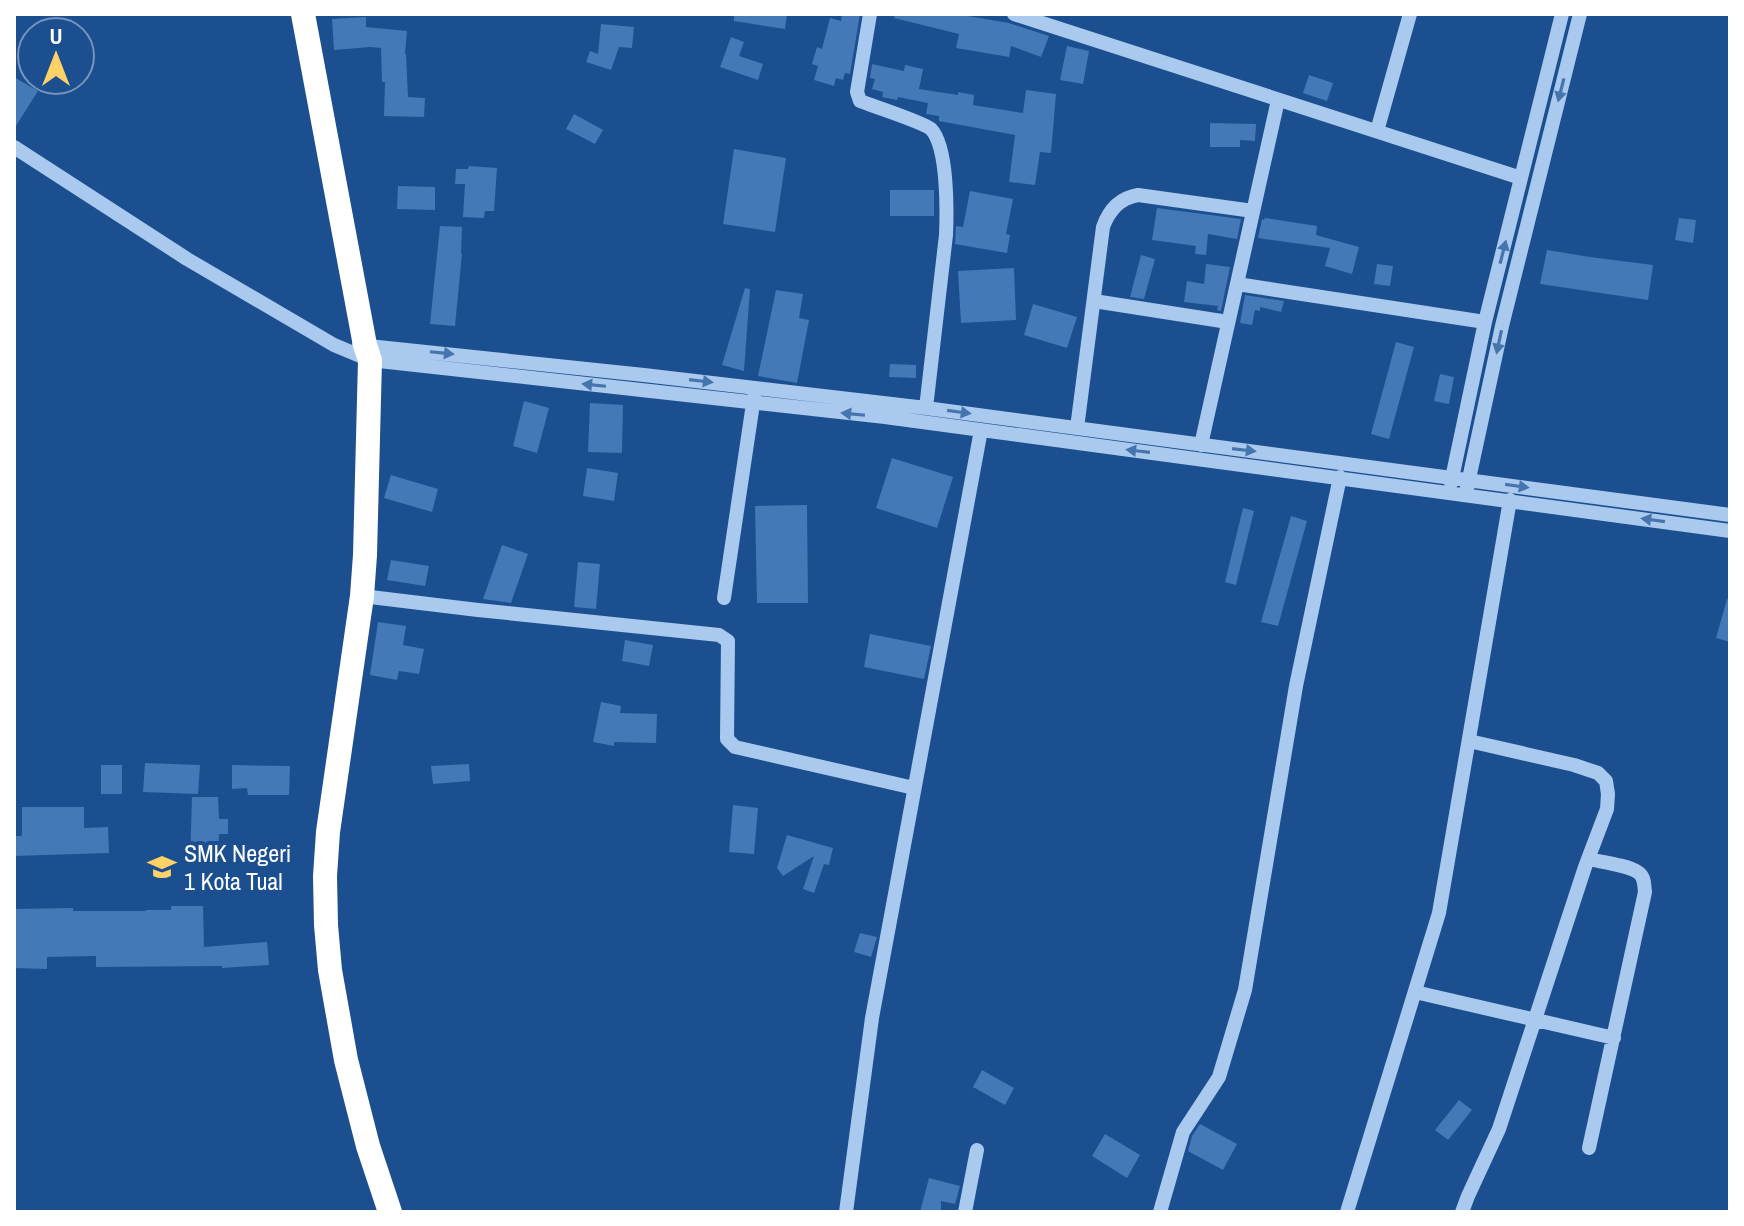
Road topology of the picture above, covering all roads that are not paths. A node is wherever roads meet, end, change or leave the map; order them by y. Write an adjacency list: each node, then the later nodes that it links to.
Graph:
1 (303, 14): 16 (highway)
2 (870, 14): 18 (street)
3 (1014, 14): 7 (street)
4 (1410, 14): 8 (street)
5 (1562, 14): 10 (street)
6 (1580, 14): 24 (street, one-way to 24)
7 (1278, 100): 8 (street); 11 (street)
8 (1377, 131): 10 (street)
9 (14, 147): 16 (street)
10 (1521, 178): 15 (street, one-way to 10)
11 (1253, 211): 12 (street); 13 (street)
12 (1237, 284): 14 (street); 15 (street)
13 (1094, 301): 14 (street); 19 (street)
14 (1228, 322): 21 (street)
15 (1485, 322): 23 (street)
16 (367, 353): 17 (street); 28 (highway)
17 (754, 395): 18 (street); 20 (street, one-way to 17); 29 (street)
18 (926, 408): 19 (street, one-way to 19)
19 (1077, 428): 21 (street)
20 (981, 430): 22 (street, one-way to 20); 31 (street)
21 (1201, 445): 23 (street, one-way to 23)
22 (1340, 477): 23 (street); 41 (street)
23 (1450, 484): 24 (street)
24 (1468, 487): 25 (street); 26 (street, one-way to 26)
25 (1510, 500): 27 (street, one-way to 25); 30 (street)
26 (1730, 515)
27 (1730, 531)
28 (362, 596): 31 (street); 38 (highway)
29 (724, 598)
30 (1469, 741): 32 (street); 33 (street)
31 (914, 788): 39 (street)
32 (1588, 859): 34 (street); 35 (street)
33 (1415, 992): 34 (street); 42 (street)
34 (1535, 1020): 35 (street); 43 (street)
35 (1614, 1038): 36 (street)
36 (1589, 1148)
37 (977, 1150): 40 (street)
38 (390, 1212)
39 (846, 1212)
40 (965, 1212)
41 (1160, 1212)
42 (1347, 1212)
43 (1462, 1212)

